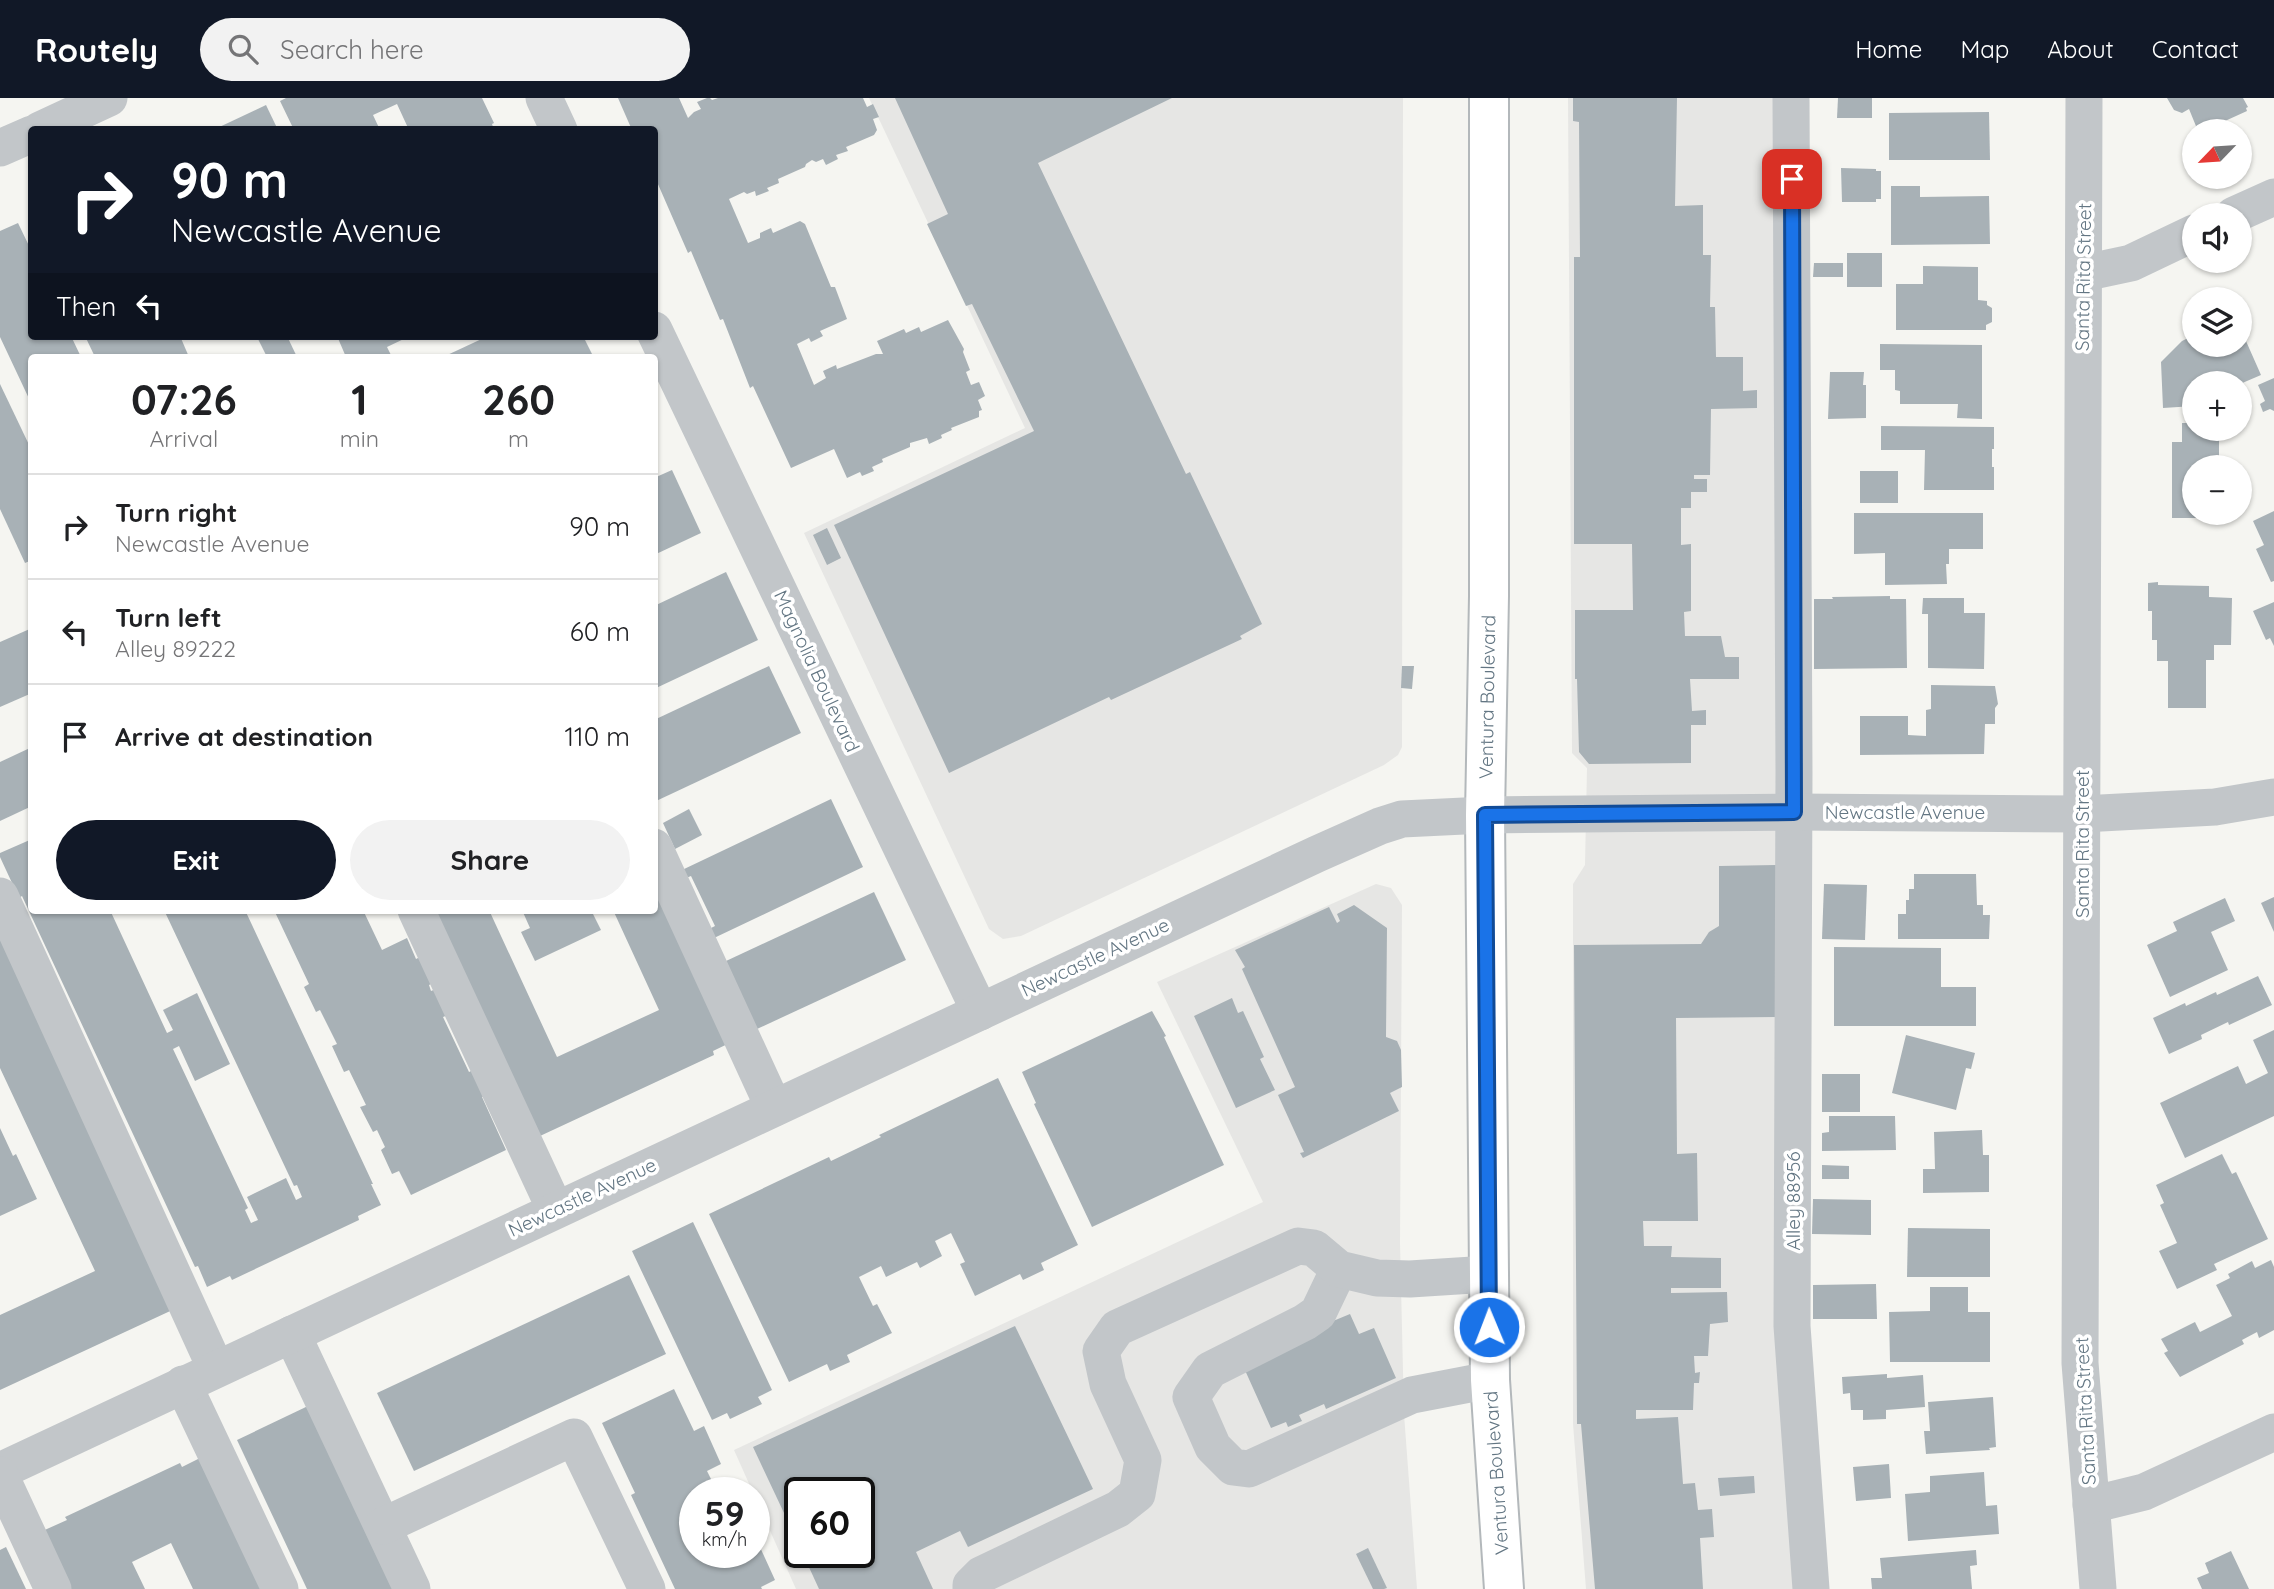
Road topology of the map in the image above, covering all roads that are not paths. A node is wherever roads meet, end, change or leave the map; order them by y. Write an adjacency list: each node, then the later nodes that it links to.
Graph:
1 (108, 98): 6 (street)
2 (544, 98): 7 (street)
3 (1489, 98): 18 (main road, Ventura Boulevard)
4 (1791, 98): 16 (street, Alley 88956)
5 (2084, 98): 13 (street, Santa Rita Street)
6 (48, 126)
7 (557, 126)
8 (28, 136): 9 (street)
9 (0, 148)
10 (2274, 197): 11 (street)
11 (2252, 207)
12 (2182, 239): 13 (street)
13 (2084, 273): 17 (street, Santa Rita Street)
14 (658, 338): 22 (street, Magnolia Boulevard)
15 (2274, 797): 17 (street, Newcastle Avenue)
16 (1794, 812): 17 (street, Newcastle Avenue); 18 (street, Newcastle Avenue); 41 (street, Alley 88956)
17 (2082, 814): 33 (street, Santa Rita Street)
18 (1485, 815): 22 (street, Newcastle Avenue); 26 (main road, Ventura Boulevard)
19 (658, 855): 23 (street)
20 (0, 896): 28 (street)
21 (418, 914): 24 (street)
22 (980, 1012): 23 (street, Newcastle Avenue)
23 (774, 1108): 24 (street, Newcastle Avenue)
24 (555, 1209): 27 (street, Newcastle Avenue)
25 (1339, 1269): 26 (street); 29 (street); 39 (street)
26 (1489, 1274): 29 (main road, Ventura Boulevard)
27 (292, 1334): 28 (street, Newcastle Avenue); 34 (street)
28 (216, 1369): 30 (street, Newcastle Avenue)
29 (1490, 1380): 40 (main road, Ventura Boulevard)
30 (184, 1384): 32 (street, Newcastle Avenue); 36 (street)
31 (2274, 1432): 33 (street)
32 (0, 1473): 35 (street)
33 (2091, 1505): 42 (street, Santa Rita Street)
34 (383, 1526): 37 (street); 38 (street)
35 (53, 1589)
36 (280, 1589)
37 (412, 1589)
38 (647, 1589)
39 (971, 1589)
40 (1504, 1589)
41 (1811, 1589)
42 (2098, 1589)

